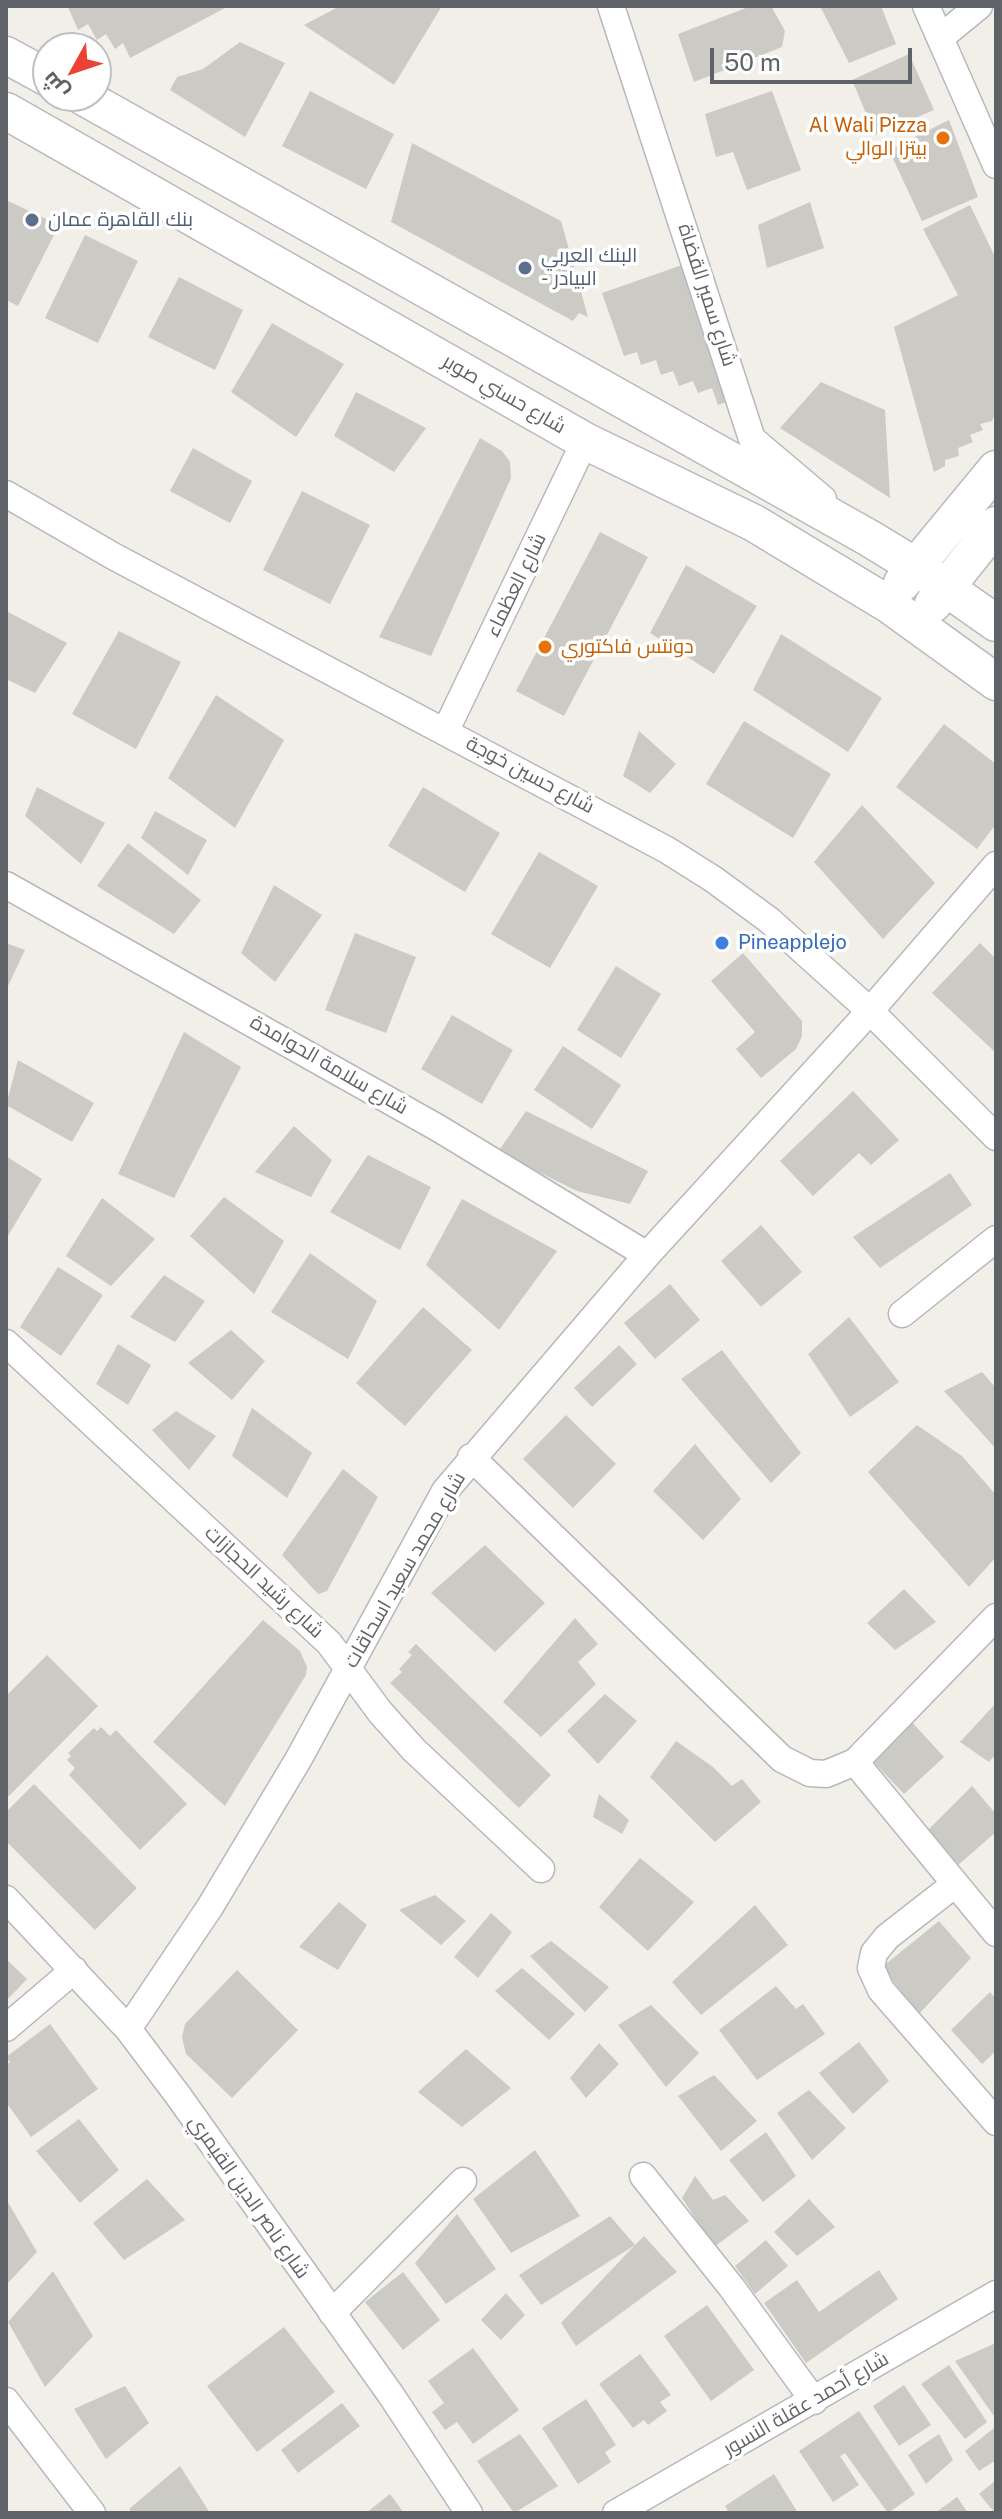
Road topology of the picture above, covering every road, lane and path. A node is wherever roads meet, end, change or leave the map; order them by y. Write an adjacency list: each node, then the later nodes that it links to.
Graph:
1 (611, 6): 15 (street, شارع سمير القضاة)
2 (926, 6): 4 (street)
3 (979, 6): 4 (street)
4 (940, 38): 9 (street)
5 (6, 55): 6 (main road)
6 (32, 69)
7 (6, 111): 10 (main road, شارع حسني صوبر)
8 (110, 112): 15 (main road)
9 (996, 165)
10 (585, 441): 18 (main road, شارع حسني صوبر); 22 (street, شارع العظماء)
11 (996, 469): 13 (main road)
12 (6, 494): 22 (street, شارع حسين خوجة)
13 (964, 505): 15 (main road); 16 (main road)
14 (996, 525): 17 (main road)
15 (869, 538): 16 (main road)
16 (915, 566): 17 (main road); 18 (main road)
17 (946, 586): 19 (main road); 20 (main road)
18 (888, 604): 20 (main road, شارع حسني صوبر)
19 (996, 623)
20 (918, 624): 21 (main road, شارع حسني صوبر)
21 (996, 682)
22 (446, 730): 25 (street, شارع حسين خوجة)
23 (996, 865): 25 (street, شارع محمد سعيد اسحاقات)
24 (6, 885): 28 (street, شارع سلامة الحوامدة)
25 (870, 1011): 26 (street, شارع حسين خوجة); 28 (street, شارع محمد سعيد اسحاقات)
26 (996, 1137)
27 (996, 1239): 29 (street)
28 (647, 1255): 31 (street, شارع محمد سعيد اسحاقات)
29 (902, 1314)
30 (6, 1343): 33 (street, شارع رشيد الحجازات)
31 (471, 1457): 33 (street, شارع محمد سعيد اسحاقات); 34 (street)
32 (996, 1617): 34 (street)
33 (349, 1668): 35 (street, شارع رشيد الحجازات); 41 (street, شارع محمد سعيد اسحاقات)
34 (855, 1762): 36 (street)
35 (541, 1869)
36 (955, 1884): 38 (street); 42 (street)
37 (6, 1899): 39 (street, شارع ناصر الدين القيمري)
38 (996, 1933)
39 (74, 1970): 40 (street); 41 (street, شارع ناصر الدين القيمري)
40 (6, 2028)
41 (128, 2029): 46 (street, شارع ناصر الدين القيمري)
42 (996, 2122)
43 (643, 2176): 48 (street)
44 (463, 2181): 46 (street)
45 (996, 2294): 48 (street, شارع أحمد عقلة النسور)
46 (332, 2313): 50 (street, شارع ناصر الدين القيمري)
47 (6, 2401): 49 (street)
48 (814, 2401): 51 (street, شارع أحمد عقلة النسور)
49 (92, 2513)
50 (469, 2513)
51 (616, 2513)

